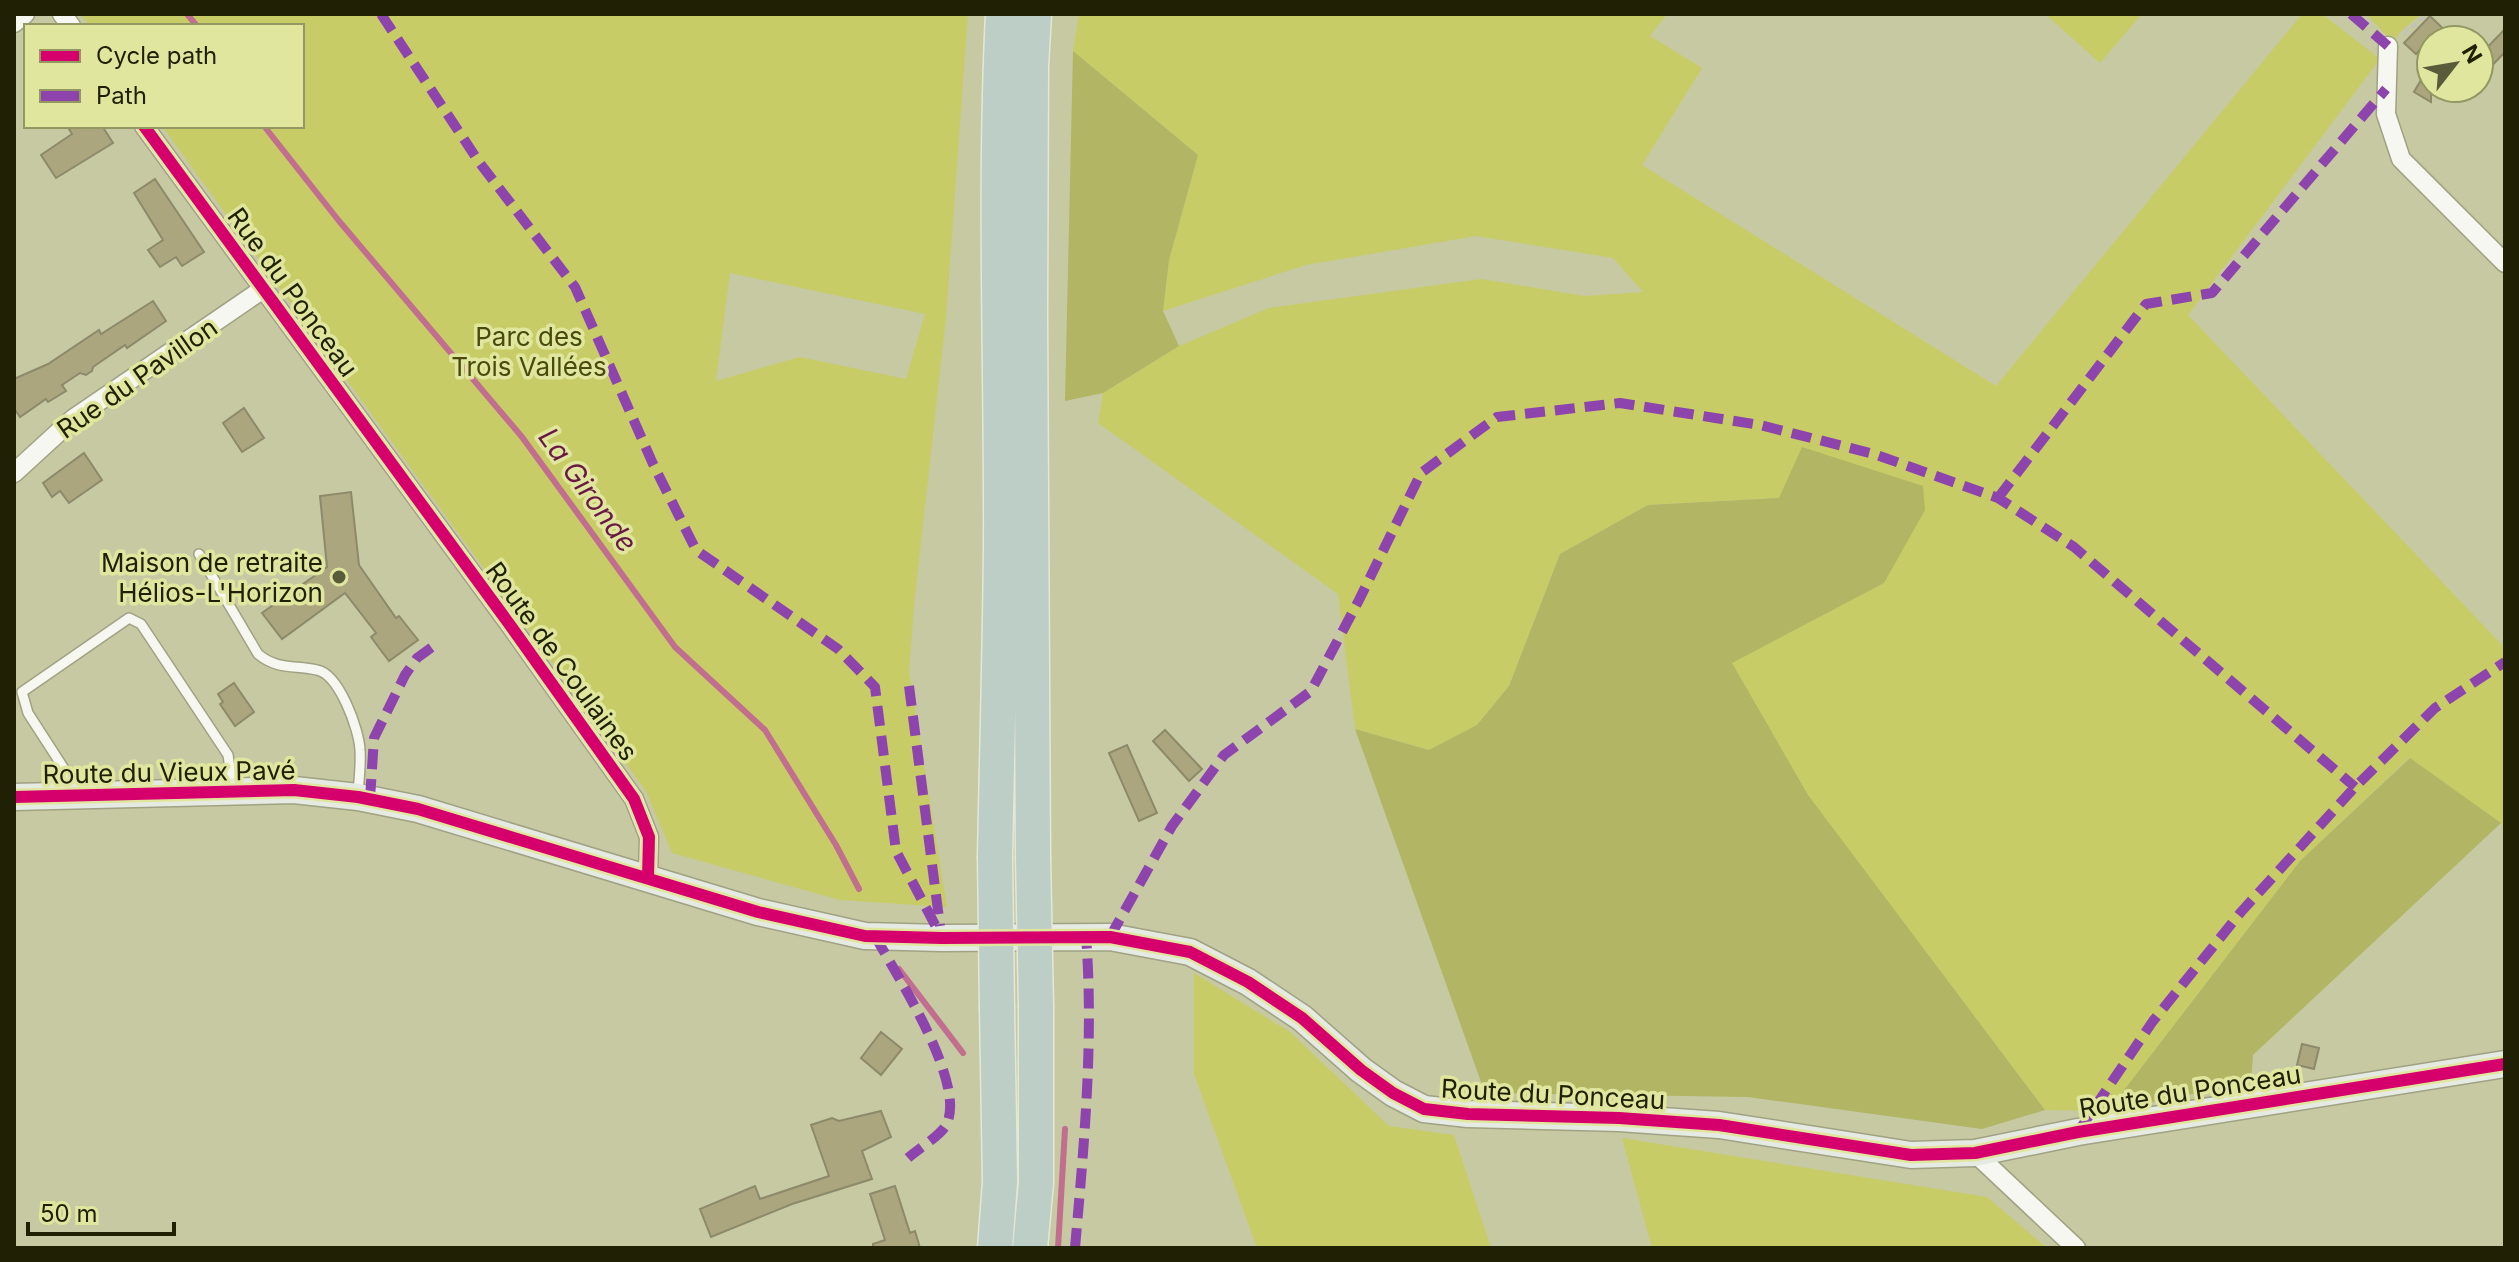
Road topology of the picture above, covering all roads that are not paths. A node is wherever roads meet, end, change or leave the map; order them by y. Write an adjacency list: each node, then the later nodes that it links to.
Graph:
1 (25, 14): 4 (street)
2 (1003, 14): 19 (highway, bridge)
3 (1034, 14): 20 (highway, bridge)
4 (14, 23)
5 (2388, 46): 7 (street)
6 (145, 128): 8 (street, Rue du Ponceau)
7 (2505, 263)
8 (263, 289): 9 (street, Rue du Pavillon); 10 (street, Rue du Ponceau)
9 (14, 473)
10 (406, 484): 16 (street, Route de Coulaines)
11 (199, 554): 15 (lane)
12 (234, 791): 13 (street, Route du Vieux Pavé); 13 (lane); 15 (street, Route du Vieux Pavé)
13 (80, 795): 14 (street, Route du Vieux Pavé)
14 (14, 797)
15 (358, 797): 16 (street, Route du Vieux Pavé)
16 (648, 878): 18 (street, Route du Ponceau)
17 (2505, 1064): 18 (street, Route du Ponceau)
18 (1975, 1153): 21 (street)
19 (995, 1248)
20 (1030, 1248)
21 (2076, 1248)

